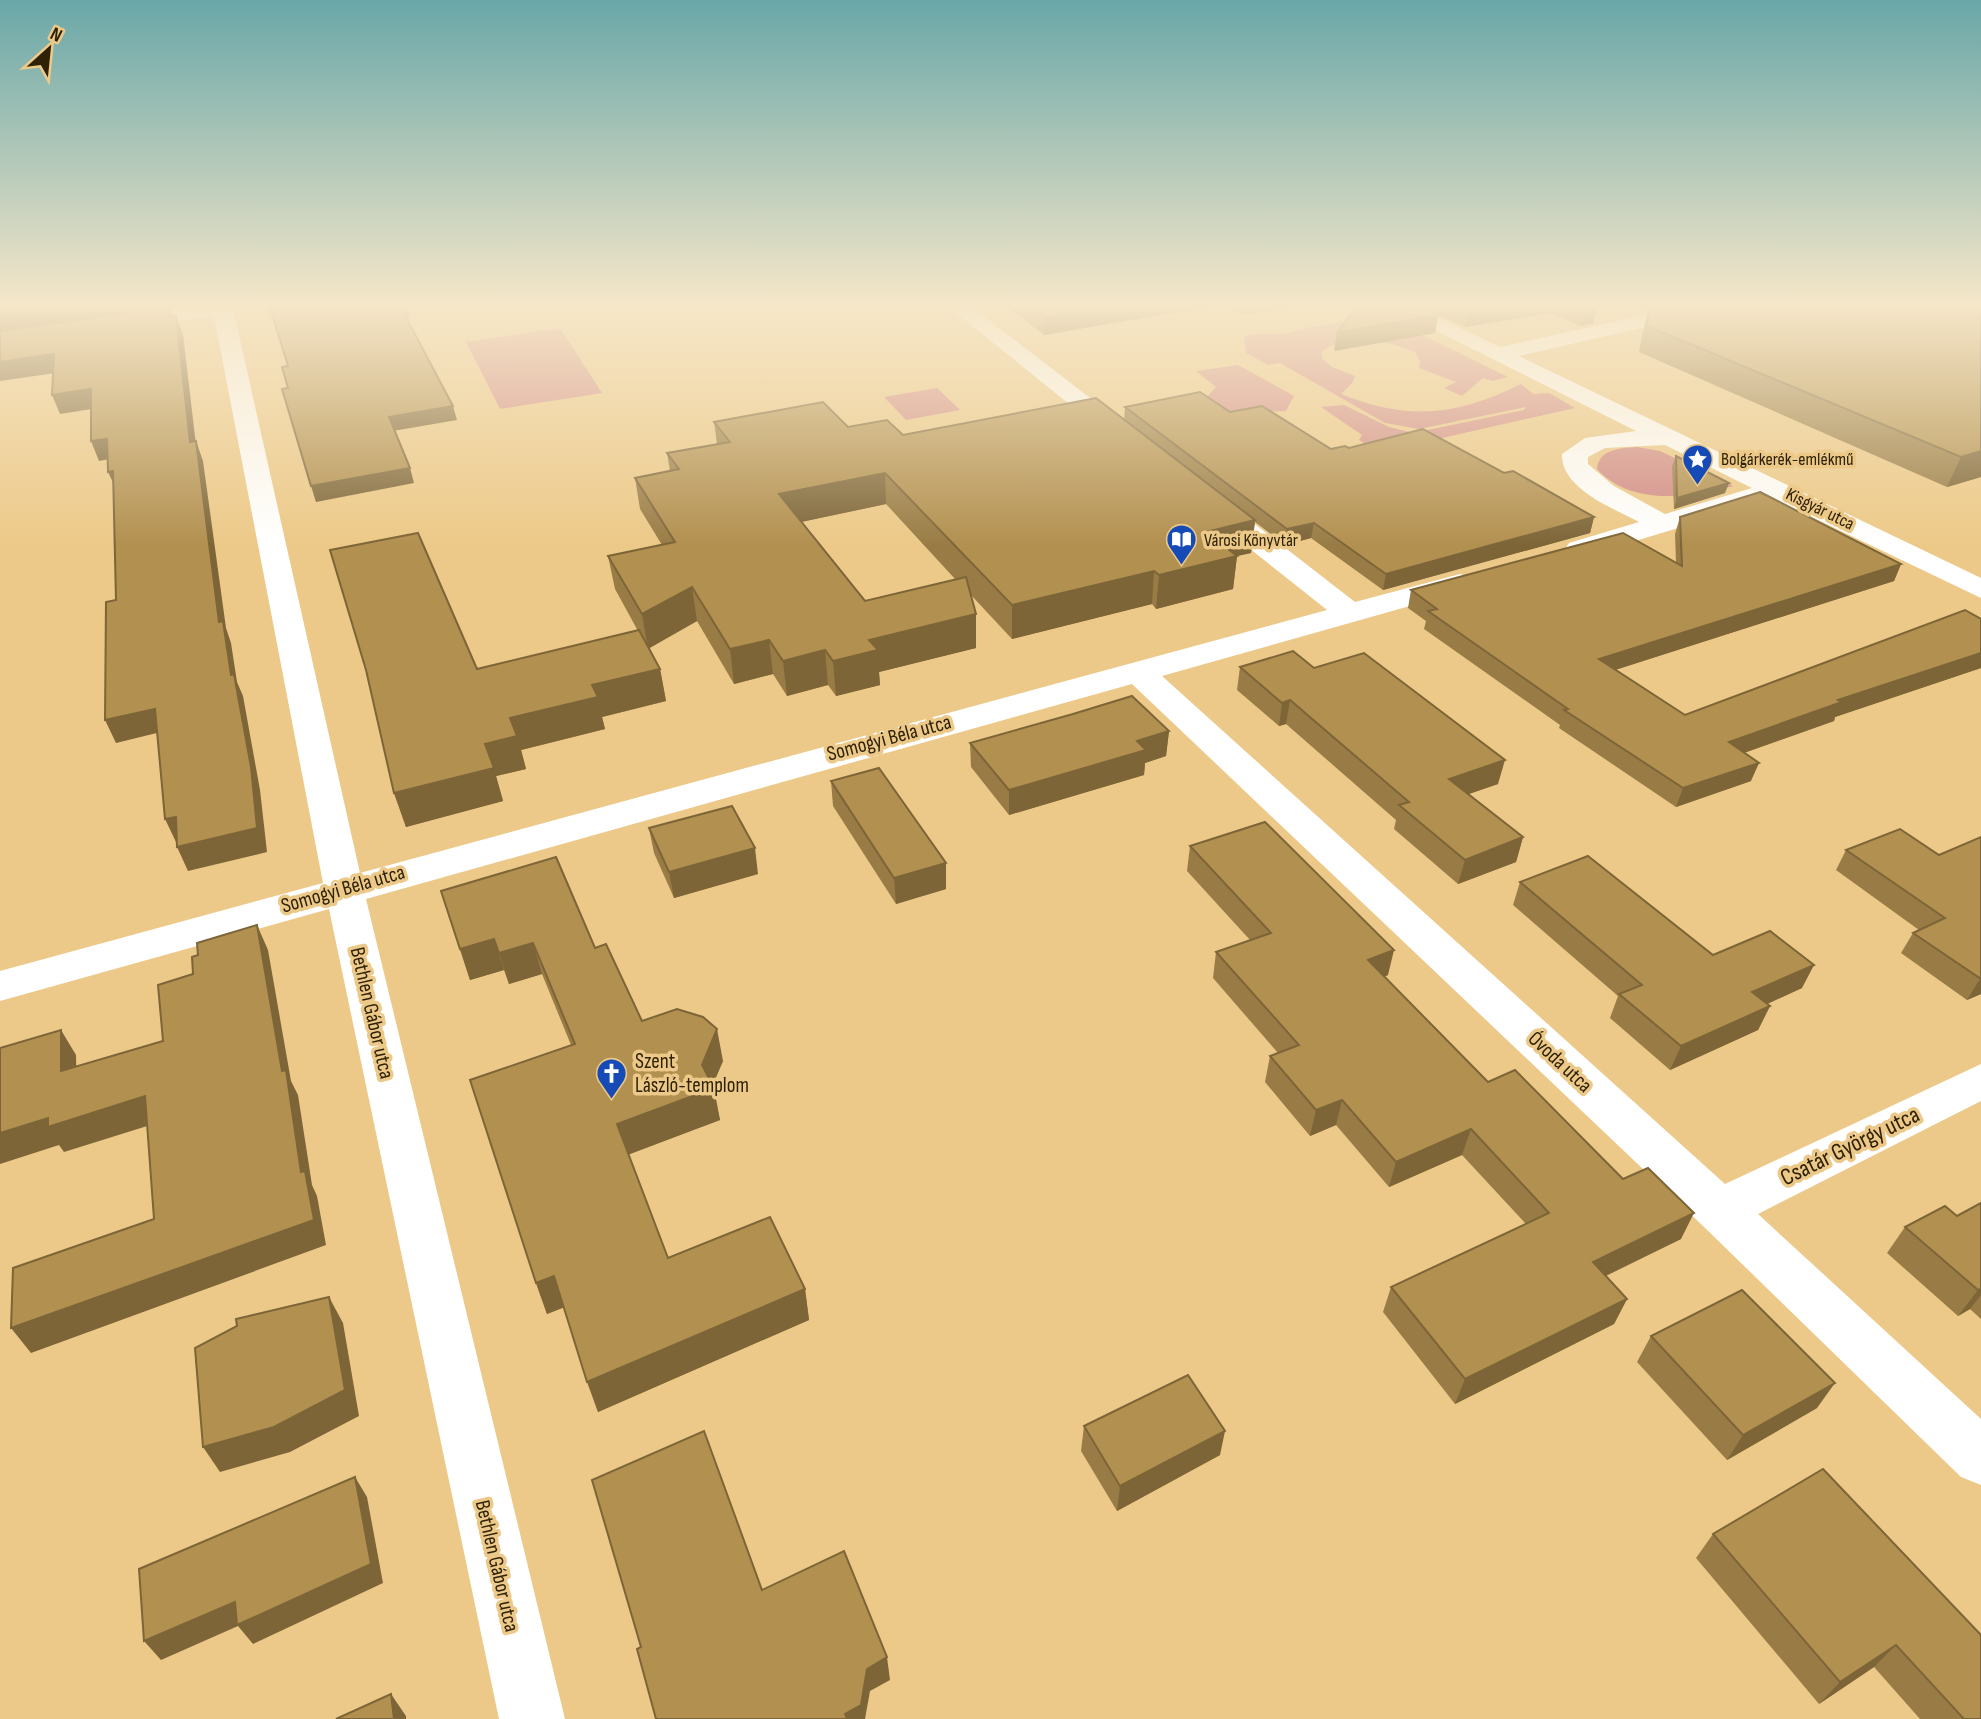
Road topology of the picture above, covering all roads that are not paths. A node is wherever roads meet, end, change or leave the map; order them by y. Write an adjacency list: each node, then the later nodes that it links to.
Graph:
1 (247, 384): 14 (street, Bethlen Gábor utca)
2 (1058, 384): 5 (street)
3 (1557, 384): 4 (street, Kisgyár utca)
4 (1670, 439): 7 (street, Kisgyár utca); 8 (street)
5 (1142, 450)
6 (1186, 485): 12 (street)
7 (1778, 489): 8 (street); 11 (street, Kisgyár utca)
8 (1664, 525): 9 (street)
9 (1546, 558)
10 (1494, 573): 12 (street, Somogyi Béla utca)
11 (1981, 589)
12 (1351, 614): 13 (street, Somogyi Béla utca)
13 (1136, 670): 14 (street, Somogyi Béla utca); 17 (street, Óvoda utca)
14 (344, 889): 15 (street, Somogyi Béla utca); 19 (street, Bethlen Gábor utca)
15 (0, 986)
16 (1981, 1082): 17 (street, Csatár György utca)
17 (1720, 1210): 18 (street, Óvoda utca)
18 (1981, 1457)
19 (532, 1719)

